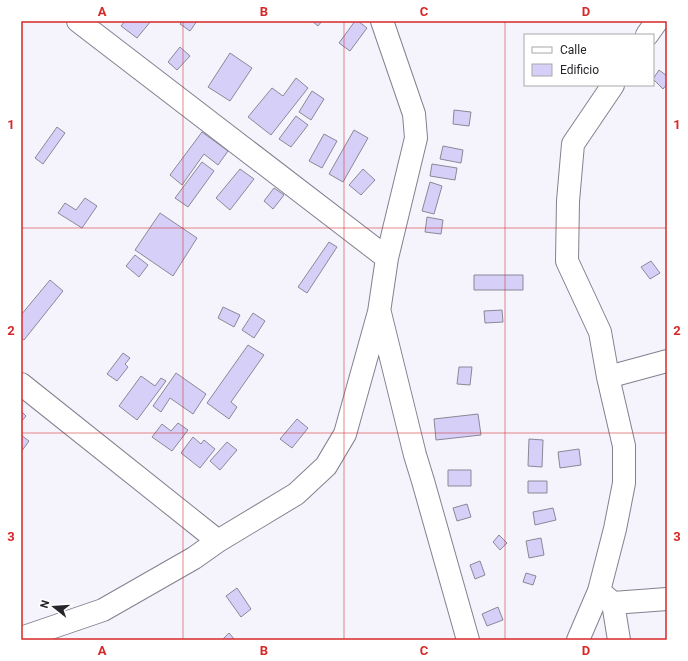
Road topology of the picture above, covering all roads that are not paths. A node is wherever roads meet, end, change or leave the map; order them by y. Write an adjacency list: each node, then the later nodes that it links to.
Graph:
1 (78, 21): 6 (street)
2 (382, 21): 6 (street)
3 (656, 21): 4 (street)
4 (648, 34)
5 (612, 86): 9 (street)
6 (387, 258): 7 (street)
7 (379, 312): 11 (street); 15 (street)
8 (667, 361): 9 (street)
9 (608, 377): 12 (street)
10 (21, 384): 11 (street)
11 (218, 541): 14 (street)
12 (606, 597): 13 (street); 16 (street); 17 (street)
13 (667, 599)
14 (21, 638)
15 (468, 640)
16 (578, 640)
17 (619, 640)

